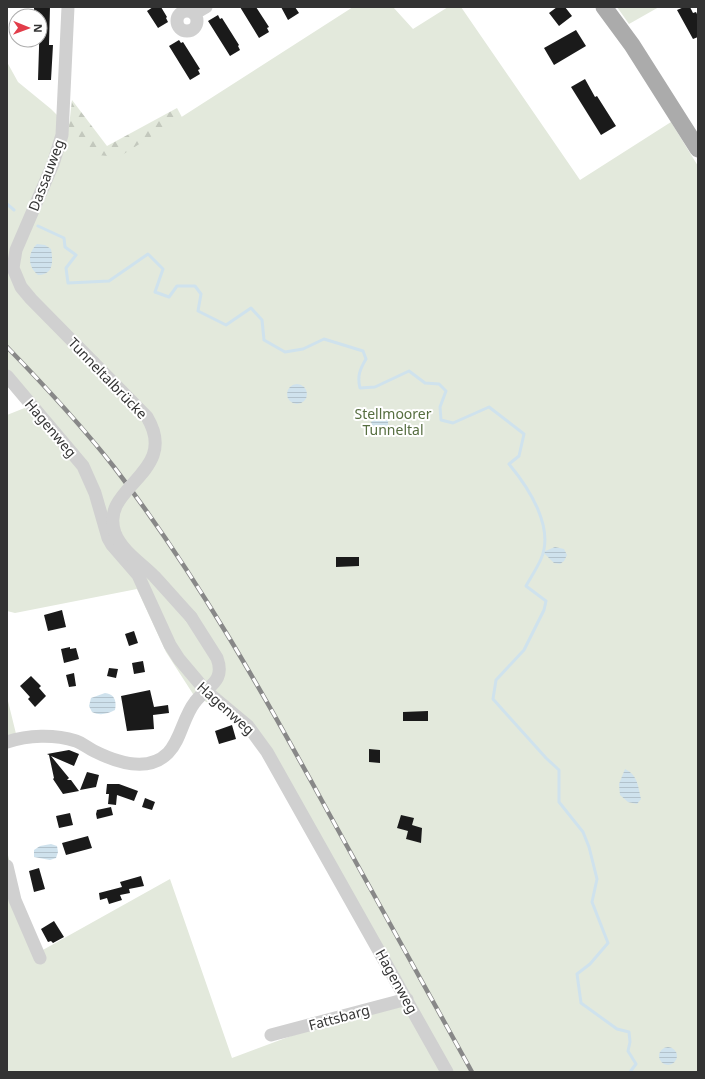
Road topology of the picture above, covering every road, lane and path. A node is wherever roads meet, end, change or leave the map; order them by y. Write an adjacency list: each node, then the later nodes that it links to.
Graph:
1 (68, 7): 6 (street, Dassauweg)
2 (206, 7): 4 (street)
3 (604, 7): 5 (main road)
4 (185, 11)
5 (698, 149)
6 (10, 269): 8 (street, Tunneltalbrücke, bridge)
7 (7, 376): 8 (street, Hagenweg)
8 (206, 691): 9 (street, Tunneltalbrücke); 12 (street, Hagenweg)
9 (7, 742)
10 (7, 866): 11 (street)
11 (40, 958)
12 (407, 999): 13 (street, Fattsbarg); 14 (street, Hagenweg)
13 (271, 1035)
14 (447, 1072)

